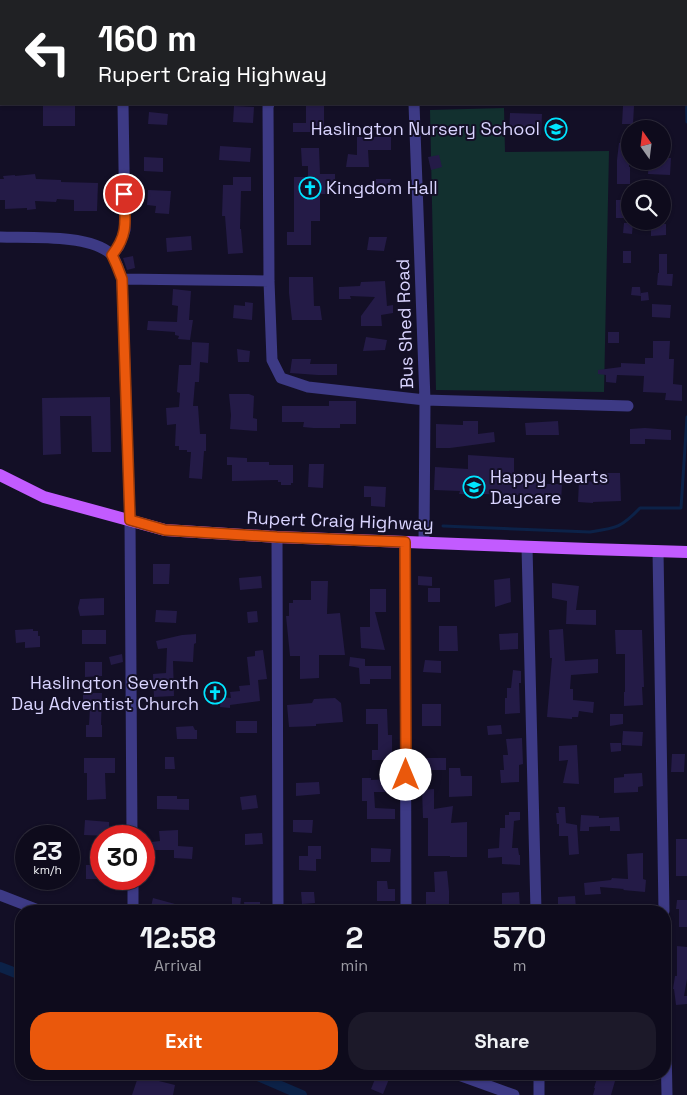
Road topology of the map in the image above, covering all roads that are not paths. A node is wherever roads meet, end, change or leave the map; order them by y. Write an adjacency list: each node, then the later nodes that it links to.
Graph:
1 (123, 105): 5 (street)
2 (269, 105): 7 (street)
3 (414, 105): 8 (street, Bus Shed Road)
4 (0, 236): 5 (street)
5 (112, 255): 6 (street)
6 (122, 279): 7 (street); 11 (street)
7 (269, 281): 8 (street)
8 (425, 400): 9 (street); 14 (street, Bus Shed Road)
9 (628, 406)
10 (0, 475): 11 (main road, Rupert Craig Highway)
11 (130, 520): 12 (main road, Rupert Craig Highway); 18 (street)
12 (277, 537): 13 (main road, Rupert Craig Highway); 23 (street)
13 (405, 542): 14 (main road, Rupert Craig Highway); 24 (street)
14 (424, 542): 15 (main road, Rupert Craig Highway)
15 (527, 547): 16 (main road, Rupert Craig Highway); 25 (street)
16 (658, 551): 17 (main road, Rupert Craig Highway); 26 (street)
17 (687, 552)
18 (132, 825)
19 (133, 890): 22 (street)
20 (0, 895): 21 (street)
21 (25, 905)
22 (133, 905)
23 (278, 905)
24 (406, 905)
25 (536, 905)
26 (664, 905)
27 (473, 1080): 30 (street)
28 (539, 1080): 31 (street)
29 (666, 1080): 32 (street)
30 (514, 1095)
31 (539, 1095)
32 (666, 1095)

